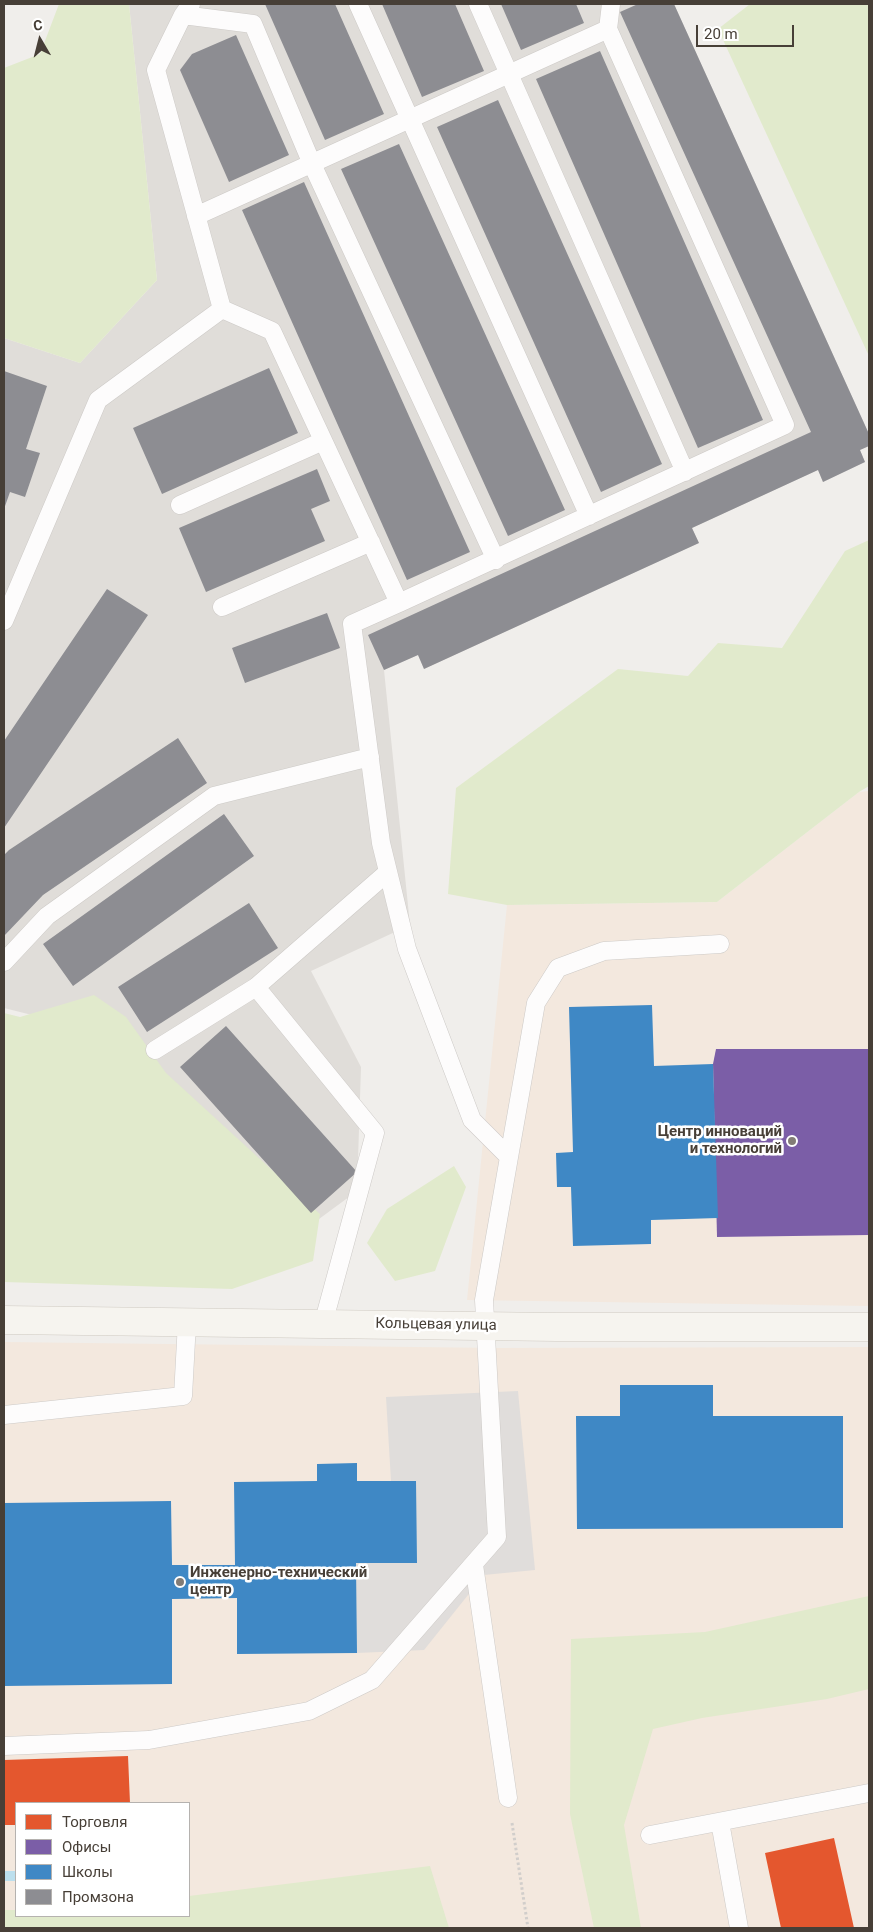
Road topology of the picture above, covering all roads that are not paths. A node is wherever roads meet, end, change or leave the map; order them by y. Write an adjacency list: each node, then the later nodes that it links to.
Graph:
1 (358, 4): 7 (lane)
2 (478, 4): 6 (lane)
3 (611, 4): 5 (lane)
4 (187, 10): 8 (lane); 9 (lane)
5 (608, 29): 6 (lane); 12 (lane)
6 (508, 75): 7 (lane); 12 (lane)
7 (410, 119): 8 (lane); 14 (lane)
8 (312, 164): 9 (lane); 16 (lane)
9 (196, 216): 10 (lane)
10 (222, 309): 11 (lane); 19 (lane)
11 (323, 441): 13 (lane); 15 (lane)
12 (685, 472): 14 (lane)
13 (180, 505)
14 (589, 516): 16 (lane)
15 (371, 542): 17 (lane); 18 (lane)
16 (496, 560): 17 (lane)
17 (399, 603): 20 (lane)
18 (222, 607)
19 (4, 621)
20 (370, 757): 21 (lane); 23 (lane)
21 (388, 872): 24 (lane); 26 (lane)
22 (720, 944): 26 (lane)
23 (4, 962)
24 (256, 987): 25 (lane); 29 (lane)
25 (155, 1050)
26 (509, 1156): 30 (lane)
27 (4, 1320): 28 (street, Кольцевая улица)
28 (187, 1322): 29 (street, Кольцевая улица); 32 (lane)
29 (323, 1324): 30 (street, Кольцевая улица)
30 (485, 1326): 31 (street, Кольцевая улица); 33 (lane)
31 (869, 1327)
32 (4, 1415)
33 (474, 1565): 34 (lane); 36 (lane)
34 (4, 1746)
35 (869, 1797): 37 (lane)
36 (508, 1798)
37 (720, 1822): 38 (lane); 39 (lane)
38 (650, 1835)
39 (739, 1928)

